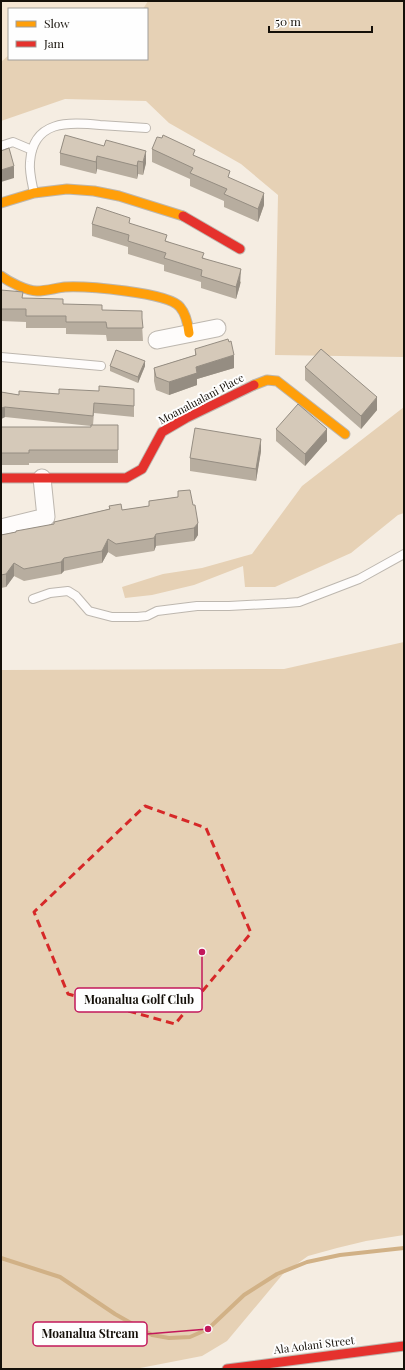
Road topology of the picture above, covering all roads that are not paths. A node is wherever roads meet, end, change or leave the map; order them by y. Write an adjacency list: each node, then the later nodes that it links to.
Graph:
1 (146, 128): 3 (lane)
2 (1, 146): 3 (lane)
3 (32, 150): 4 (lane)
4 (34, 194): 5 (street); 6 (street)
5 (1, 203)
6 (240, 249)
7 (1, 276): 9 (street)
8 (217, 328): 9 (street)
9 (189, 334): 10 (street)
10 (157, 340)
11 (1, 357): 12 (lane)
12 (101, 366)
13 (345, 434): 15 (street, Moanalualani Place)
14 (1, 478): 15 (street, Moanalualani Place)
15 (42, 478): 16 (street)
16 (1, 528)
17 (404, 554): 18 (lane)
18 (32, 599)
19 (404, 1346): 20 (street, Ala Aolani Street)
20 (227, 1369)

